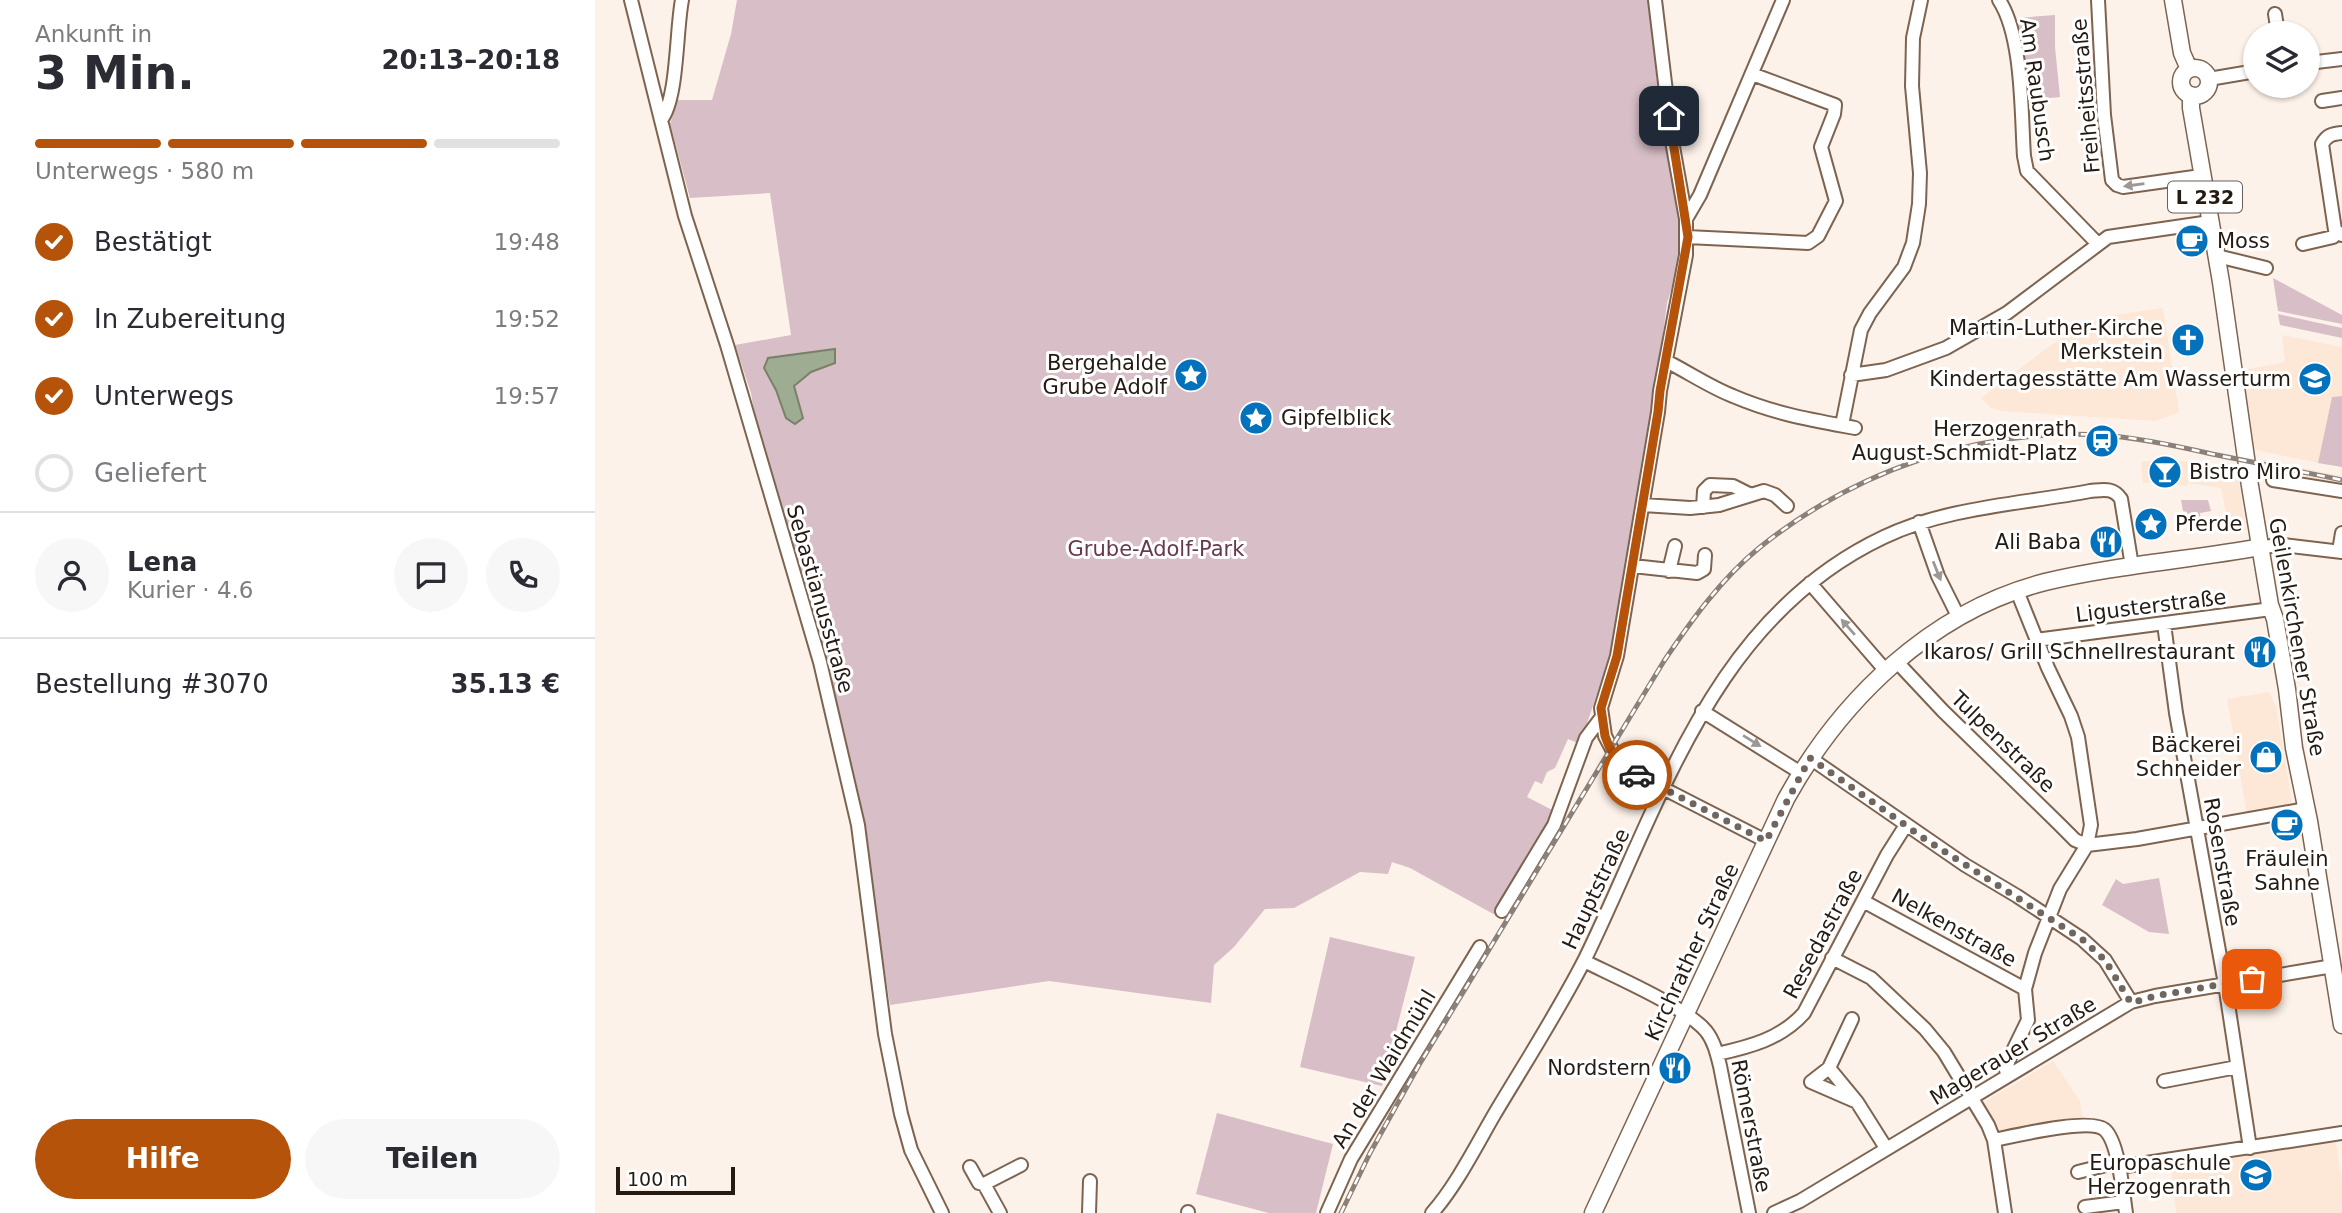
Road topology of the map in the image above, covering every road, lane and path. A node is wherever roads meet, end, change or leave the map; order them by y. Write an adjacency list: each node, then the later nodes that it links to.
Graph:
1 (631, 0): 20 (street, Sebastianusstraße)
2 (682, 0): 20 (street)
3 (1655, 0): 23 (street)
4 (1783, 0): 15 (street)
5 (1921, 0): 32 (street)
6 (1999, 0): 27 (street, Am Raubusch)
7 (2098, 0): 22 (street, Freiheitsstraße, one-way to 7)
8 (2173, 0): 13 (main road, L 232)
9 (2275, 14): 10 (street)
10 (2276, 21)
11 (2342, 59): 12 (street)
12 (2320, 62)
13 (2189, 69): 16 (main road); 17 (main road, L 232)
14 (2243, 73): 16 (street)
15 (1752, 74): 23 (street); 26 (street)
16 (2209, 79): 17 (main road)
17 (2190, 95): 22 (main road, Geilenkirchener Straße / L 232)
18 (2342, 98): 19 (street)
19 (2322, 101)
20 (661, 120): 97 (street, Sebastianusstraße)
21 (2342, 133): 25 (street)
22 (2201, 176): 24 (main road, Geilenkirchener Straße / L 232)
23 (1686, 219): 26 (street)
24 (2210, 222): 27 (street); 29 (main road, Geilenkirchener Straße / L 232)
25 (2340, 234): 28 (street)
26 (1688, 237): 31 (street)
27 (2097, 243): 32 (street)
28 (2303, 244)
29 (2217, 256): 30 (street); 42 (main road, Geilenkirchener Straße / L 232)
30 (2266, 268)
31 (1666, 360): 32 (street); 36 (street)
32 (1851, 374)
33 (2273, 480): 34 (street)
34 (2342, 491)
35 (1751, 495): 37 (street); 38 (street); 38 (street)
36 (1643, 505): 38 (street); 45 (street)
37 (1787, 506)
38 (1703, 507)
39 (1919, 522): 46 (street, Hauptstraße); 48 (street, Hauptstraße); 51 (street, one-way to 51)
40 (2342, 533): 43 (street)
41 (1675, 546): 47 (street)
42 (2260, 547): 43 (street); 46 (main road, Kirchrather Straße); 50 (main road, Geilenkirchener Straße / L 232)
43 (2340, 552)
44 (1705, 555): 47 (street)
45 (1633, 566): 47 (street); 56 (street)
46 (2132, 566): 49 (main road, Kirchrather Straße)
47 (1669, 571)
48 (1810, 583): 54 (street, Tulpenstraße, one-way to 48); 55 (street, Hauptstraße)
49 (2017, 591): 51 (main road, Kirchrather Straße); 53 (street)
50 (2271, 609): 52 (street, Ligusterstraße); 60 (main road, Geilenkirchener Straße / L 232)
51 (1959, 618): 54 (main road, Kirchrather Straße)
52 (2164, 624): 53 (street, Ligusterstraße); 62 (street, Rosenstraße)
53 (2036, 640): 64 (street)
54 (1891, 666): 57 (main road, Kirchrather Straße); 64 (street, Tulpenstraße)
55 (1702, 711): 58 (street, one-way to 58); 59 (street, Hauptstraße)
56 (1601, 718): 59 (street); 66 (street)
57 (1810, 758): 58 (main road, Kirchrather Straße); 61 (street)
58 (1801, 773): 63 (main road, Kirchrather Straße)
59 (1663, 790): 63 (street); 70 (street, Hauptstraße)
60 (2306, 809): 62 (street); 71 (main road, Geilenkirchener Straße / L 232)
61 (1906, 825): 65 (street, Resedastraße); 67 (street)
62 (2197, 829): 64 (street); 72 (street, Rosenstraße)
63 (1766, 841): 75 (main road, Kirchrather Straße)
64 (2087, 845): 67 (street)
65 (1863, 901): 69 (street, Resedastraße); 73 (street, Nelkenstraße)
66 (1502, 911)
67 (2050, 918): 73 (street); 74 (street)
68 (1480, 947): 100 (street, An der Waidmühl)
69 (1832, 958): 78 (street, Resedastraße); 83 (street)
70 (1584, 961): 75 (street, Römerstraße); 101 (street, Hauptstraße)
71 (2333, 966): 72 (street, Magerauer Straße); 77 (main road, Geilenkirchener Straße / L 232)
72 (2225, 984): 74 (street, Magerauer Straße); 79 (street, Rosenstraße)
73 (2025, 989): 81 (street)
74 (2131, 1003): 81 (street, Magerauer Straße)
75 (1687, 1015): 78 (street, Römerstraße); 102 (main road, Kirchrather Straße)
76 (1852, 1019): 80 (street)
77 (2342, 1019)
78 (1717, 1054): 103 (street, Römerstraße)
79 (2237, 1067): 82 (street); 87 (street, Rosenstraße)
80 (1829, 1068): 84 (street); 84 (street)
81 (2008, 1076): 83 (street, Magerauer Straße)
82 (2164, 1081)
83 (1972, 1098): 86 (street); 88 (street, Magerauer Straße)
84 (1857, 1102): 88 (street)
85 (2342, 1133): 87 (street)
86 (1994, 1140): 90 (street); 105 (street)
87 (2250, 1148): 90 (street)
88 (1886, 1149): 104 (street, Magerauer Straße)
89 (1021, 1165): 94 (street)
90 (2119, 1165): 92 (street); 96 (street)
91 (970, 1167): 94 (street)
92 (2078, 1172)
93 (1090, 1181): 99 (street)
94 (984, 1184): 98 (street)
95 (2085, 1207): 96 (street)
96 (2125, 1207)
97 (941, 1213)
98 (1000, 1213)
99 (1089, 1213)
100 (1327, 1213)
101 (1432, 1213)
102 (1593, 1213)
103 (1748, 1213)
104 (1774, 1213)
105 (2005, 1213)

